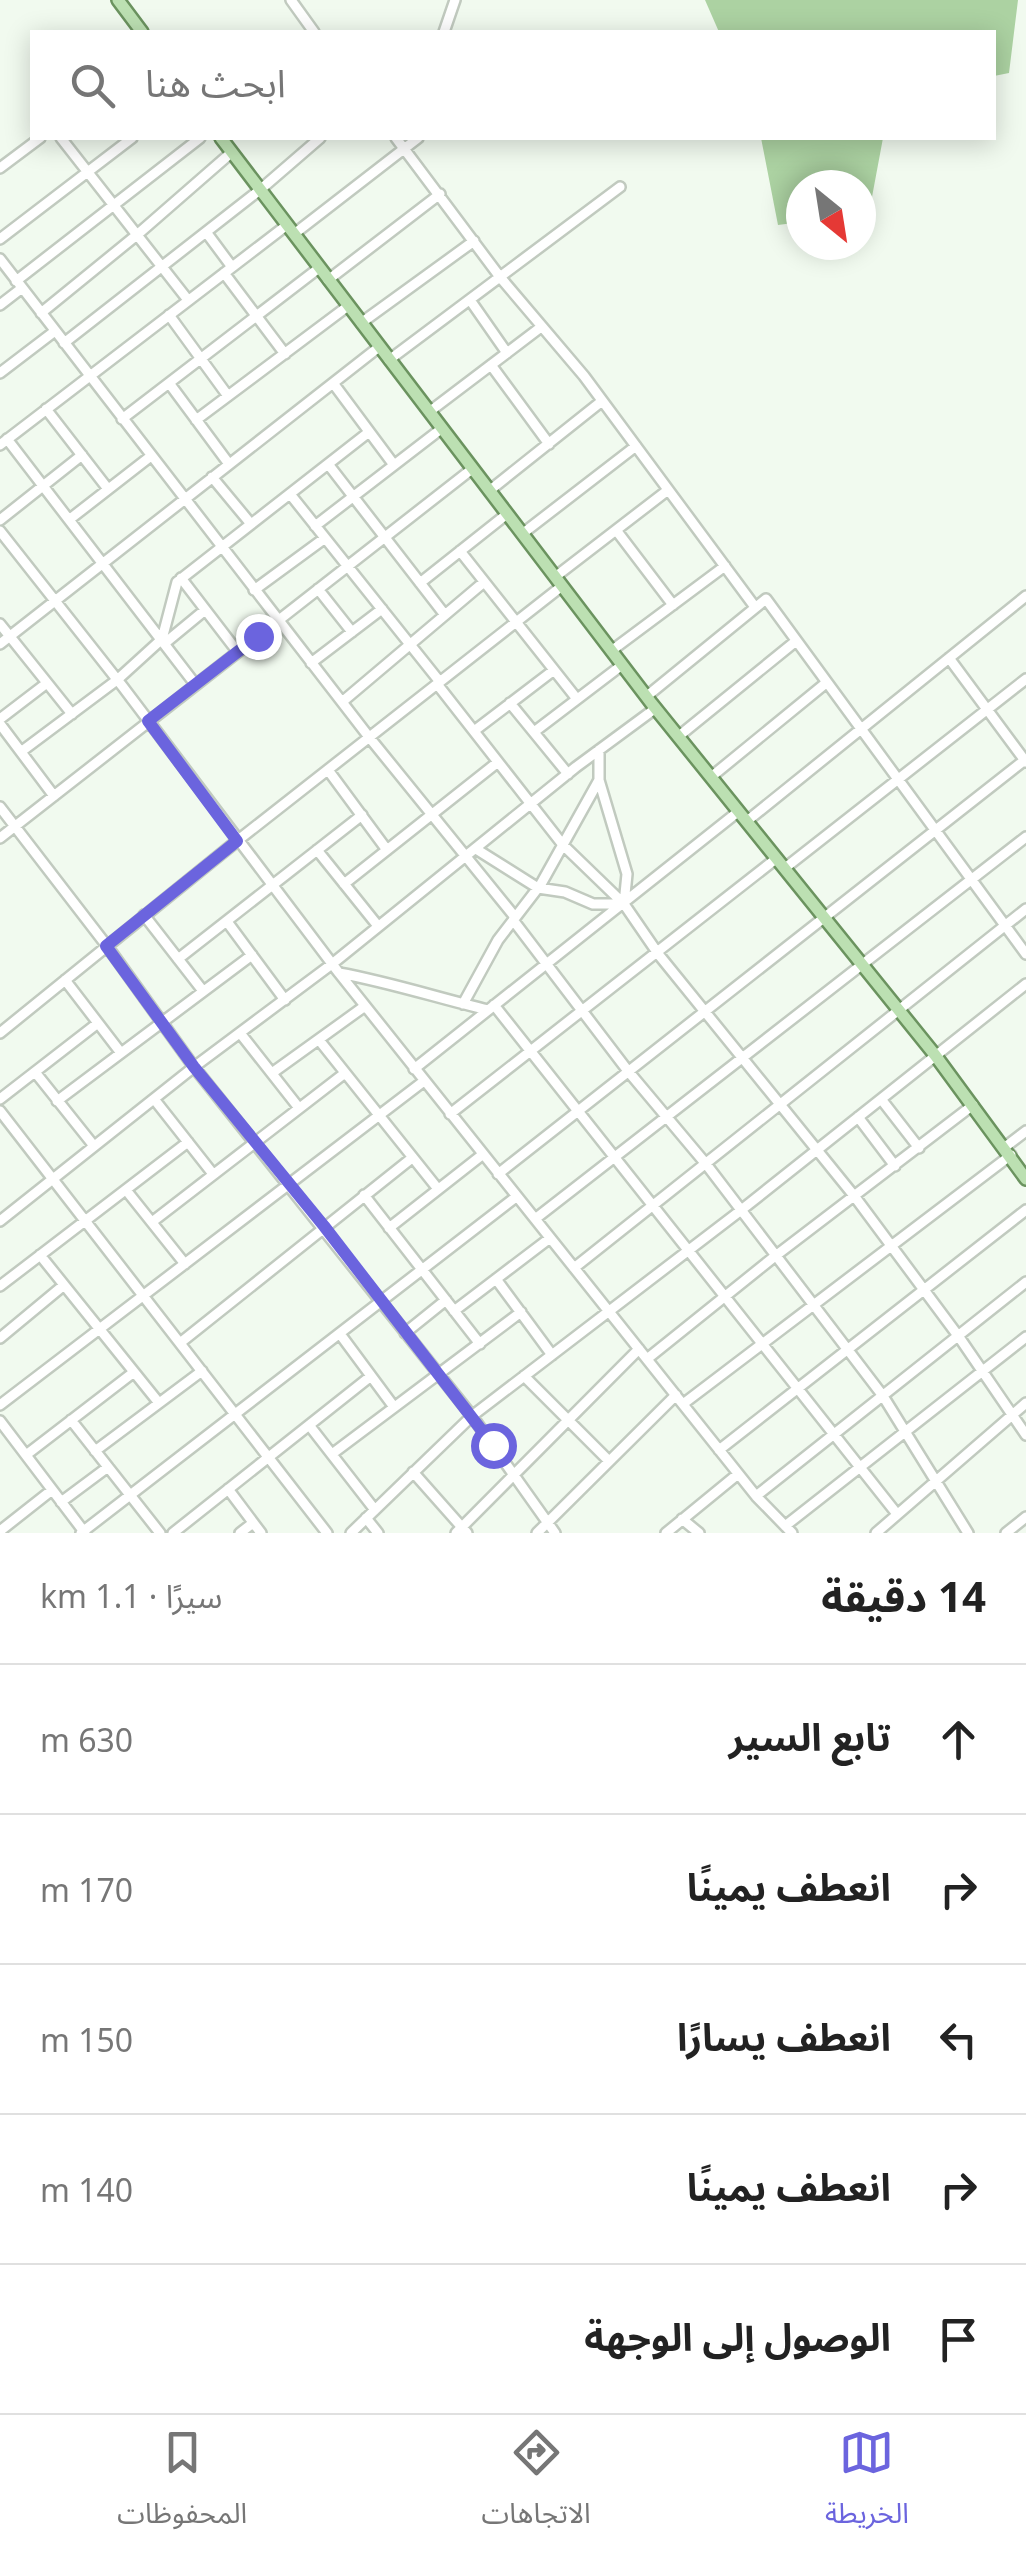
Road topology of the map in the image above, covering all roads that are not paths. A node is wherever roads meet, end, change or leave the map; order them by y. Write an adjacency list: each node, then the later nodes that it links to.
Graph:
1 (118, 0): 4 (main road)
2 (291, 0): 5 (street)
3 (456, 0): 6 (street)
4 (140, 30)
5 (313, 30)
6 (445, 30)
7 (37, 140): 17 (street)
8 (63, 140): 18 (street)
9 (129, 140): 18 (street)
10 (197, 140): 22 (street)
11 (223, 140): 16 (main road)
12 (318, 140): 20 (street)
13 (398, 140): 15 (street)
14 (415, 140): 15 (street)
15 (405, 148): 21 (street); 23 (street)
16 (232, 152): 20 (main road); 25 (street)
17 (0, 168)
18 (88, 171): 22 (street); 26 (street)
19 (620, 187): 32 (street)
20 (260, 190): 23 (main road); 24 (street)
21 (440, 194): 27 (street); 33 (street)
22 (114, 204): 25 (street); 34 (street)
23 (290, 230): 30 (main road); 31 (street)
24 (206, 232): 29 (street); 31 (street)
25 (138, 234): 29 (street); 39 (street)
26 (0, 239)
27 (474, 241): 32 (street); 42 (street)
28 (0, 259): 34 (street)
29 (162, 266): 35 (street); 45 (street)
30 (320, 268): 33 (main road); 41 (street)
31 (228, 270): 35 (street); 41 (street)
32 (500, 277): 36 (street); 43 (street)
33 (328, 280): 38 (main road)
34 (19, 284): 37 (street); 39 (street)
35 (188, 300): 40 (street)
36 (470, 300): 47 (street); 50 (street)
37 (0, 305)
38 (348, 306): 42 (main road); 48 (street)
39 (41, 312): 44 (street)
40 (169, 315): 49 (street); 53 (street)
41 (256, 316): 48 (street); 49 (street)
42 (361, 323): 46 (main road)
43 (541, 327): 47 (street); 57 (street)
44 (56, 332): 45 (street); 52 (street)
45 (64, 343): 53 (street)
46 (379, 347): 50 (main road); 55 (street)
47 (507, 353): 51 (street)
48 (284, 354): 56 (street)
49 (201, 359): 54 (street); 56 (street)
50 (389, 360): 59 (main road)
51 (491, 365): 59 (street); 65 (street)
52 (0, 373)
53 (90, 376): 58 (street); 60 (street)
54 (169, 383): 60 (street); 61 (street)
55 (333, 383): 63 (street); 69 (street)
56 (228, 396): 61 (street)
57 (602, 401): 65 (street); 66 (street)
58 (46, 409): 64 (street); 67 (street)
59 (428, 412): 62 (main road)
60 (122, 419): 68 (street)
61 (196, 420): 69 (street)
62 (442, 429): 71 (street); 72 (main road)
63 (369, 432): 70 (street); 71 (street)
64 (4, 442): 74 (street)
65 (549, 444): 77 (street)
66 (636, 446): 76 (street); 88 (street)
67 (82, 455): 74 (street); 75 (street)
68 (151, 456): 75 (street); 80 (street)
69 (228, 464): 73 (street)
70 (328, 464): 78 (street); 79 (street)
71 (394, 465): 79 (street)
72 (472, 469): 77 (main road); 89 (street)
73 (212, 477): 80 (street); 84 (street)
74 (43, 485): 82 (street); 83 (street)
75 (108, 489): 82 (street)
76 (668, 490): 86 (street); 95 (street)
77 (489, 491): 81 (main road)
78 (290, 494): 84 (street); 85 (street)
79 (353, 497): 85 (street); 89 (street)
80 (184, 500): 91 (street); 93 (street)
81 (507, 514): 88 (main road); 92 (street)
82 (70, 519): 93 (street)
83 (0, 520)
84 (251, 524): 91 (street)
85 (316, 526): 90 (street)
86 (616, 530): 98 (street); 104 (street)
87 (0, 532): 103 (street)
88 (522, 534): 98 (main road)
89 (384, 537): 94 (street); 99 (street)
90 (325, 538): 94 (street); 101 (street)
91 (221, 547): 96 (street); 101 (street)
92 (460, 551): 97 (street); 99 (street)
93 (103, 563): 103 (street); 114 (street)
94 (347, 566): 100 (street); 106 (street)
95 (725, 566): 104 (street); 105 (street)
96 (181, 578): 107 (street); 114 (street)
97 (484, 582): 108 (street); 110 (street)
98 (559, 582): 110 (street); 118 (main road)
99 (420, 583): 108 (street)
100 (318, 588): 109 (street); 112 (street)
101 (254, 590): 109 (street)
102 (1026, 596): 120 (street)
103 (53, 602): 113 (street); 125 (street)
104 (673, 604): 118 (street)
105 (755, 607): 115 (street); 130 (street)
106 (382, 609): 112 (street); 117 (street)
107 (205, 610): 114 (street); 119 (street)
108 (445, 615): 117 (street)
109 (278, 620): 119 (street); 121 (street)
110 (516, 622): 123 (street); 128 (street)
111 (0, 624): 113 (street)
112 (352, 632): 121 (street)
113 (9, 636): 116 (street); 126 (street)
114 (163, 641): 125 (street); 129 (street)
115 (796, 642): 127 (street); 142 (street)
116 (0, 644)
117 (410, 644): 128 (street); 132 (street)
118 (611, 650): 122 (main road)
119 (237, 651): 129 (street)
120 (949, 658): 135 (street); 139 (street)
121 (311, 663): 132 (street)
122 (622, 665): 130 (main road); 131 (street)
123 (554, 670): 131 (street); 133 (street)
124 (1026, 679): 135 (street)
125 (117, 680): 136 (street); 137 (street)
126 (47, 682): 136 (street); 138 (street)
127 (826, 682): 139 (street); 150 (street)
128 (438, 683): 140 (street); 143 (street)
129 (196, 684): 137 (street)
130 (646, 696): 134 (main road)
131 (577, 700): 141 (street)
132 (342, 702): 143 (street)
133 (510, 704): 140 (street); 141 (street)
134 (656, 708): 142 (main road); 144 (street)
135 (987, 710): 146 (street); 152 (street)
136 (72, 714): 145 (street)
137 (148, 721): 153 (street); 163 (street)
138 (0, 722): 145 (street)
139 (860, 730): 152 (street); 158 (street)
140 (474, 731): 147 (street)
141 (534, 732): 149 (street)
142 (678, 736): 150 (main road)
143 (370, 737): 148 (street); 156 (street)
144 (600, 750): 149 (street); 151 (street)
145 (22, 752): 153 (street)
146 (1026, 760): 160 (street)
147 (498, 762): 154 (street); 156 (street)
148 (328, 770): 157 (street); 163 (street)
149 (568, 774): 154 (street)
150 (711, 776): 158 (main road)
151 (600, 780): 164 (street); 174 (street)
152 (896, 780): 160 (street); 169 (street)
153 (54, 796): 159 (street)
154 (531, 804): 164 (street); 167 (street)
155 (0, 807): 159 (street)
156 (431, 815): 166 (street); 168 (street)
157 (362, 816): 165 (street); 166 (street)
158 (743, 816): 169 (main road); 174 (street)
159 (15, 826): 162 (street); 182 (street)
160 (933, 832): 170 (street); 177 (street)
161 (1026, 837): 170 (street)
162 (0, 838)
163 (237, 841): 172 (street); 176 (street)
164 (563, 845): 173 (street); 174 (street)
165 (318, 850): 171 (street); 172 (street)
166 (387, 850): 171 (street)
167 (476, 850): 168 (street); 173 (street)
168 (465, 858): 178 (street); 180 (street)
169 (781, 863): 177 (main road); 183 (street)
170 (970, 880): 181 (street); 188 (street)
171 (344, 884): 180 (street)
172 (272, 886): 179 (street); 189 (street)
173 (538, 888): 174 (street); 178 (street)
174 (624, 904): 183 (street); 187 (street)
175 (1026, 909): 181 (street)
176 (144, 915): 182 (street); 186 (street)
177 (824, 917): 188 (main road); 199 (street)
178 (514, 919): 187 (street); 194 (street)
179 (228, 923): 185 (street); 186 (street)
180 (378, 926): 189 (street)
181 (1005, 926): 184 (street); 197 (street)
182 (106, 946): 190 (street); 200 (street)
183 (656, 952): 198 (street); 199 (street)
184 (1026, 954)
185 (252, 956): 192 (street); 193 (street)
186 (178, 959): 192 (street)
187 (545, 964): 196 (street); 198 (street)
188 (862, 964): 197 (main road); 208 (street)
189 (336, 968): 193 (street); 194 (street); 195 (street)
190 (64, 980): 201 (street); 202 (street)
191 (1026, 984): 207 (street)
192 (203, 991): 200 (street)
193 (284, 1000): 203 (street)
194 (463, 1004): 196 (street)
195 (365, 1006): 204 (street); 210 (street)
196 (491, 1008): 205 (street); 210 (street)
197 (900, 1010): 207 (main road); 221 (street)
198 (582, 1011): 205 (street); 211 (street)
199 (704, 1011): 208 (street); 211 (street)
200 (162, 1022): 206 (street); 209 (street)
201 (98, 1023): 206 (street); 212 (street)
202 (0, 1033)
203 (240, 1033): 209 (street); 213 (street)
204 (319, 1040): 213 (street); 214 (street)
205 (530, 1050): 224 (street); 225 (street)
206 (121, 1053): 219 (street)
207 (935, 1055): 218 (street); 220 (main road)
208 (742, 1058): 221 (street); 228 (street)
209 (194, 1067): 217 (street); 231 (street)
210 (414, 1069): 215 (street)
211 (628, 1071): 224 (street); 228 (street)
212 (35, 1072): 216 (street); 219 (street)
213 (272, 1073): 222 (street)
214 (344, 1073): 222 (street); 226 (street)
215 (424, 1081): 225 (street); 226 (street)
216 (0, 1098)
217 (154, 1098): 230 (street); 232 (street)
218 (881, 1099): 227 (street); 233 (street)
219 (57, 1101): 232 (street)
220 (974, 1105): 233 (street); 235 (main road)
221 (780, 1106): 234 (street); 239 (street)
222 (299, 1108): 231 (street)
223 (0, 1111): 243 (street)
224 (578, 1111): 237 (street); 242 (street)
225 (450, 1114): 236 (street)
226 (378, 1116): 238 (street); 245 (street)
227 (858, 1116): 234 (street); 240 (street)
228 (667, 1117): 237 (street); 239 (street)
229 (1026, 1131): 235 (street)
230 (188, 1142): 241 (street); 246 (street)
231 (254, 1142): 241 (street); 245 (street)
232 (94, 1146): 243 (street)
233 (919, 1148): 240 (street)
234 (817, 1150): 250 (street); 254 (street)
235 (1008, 1151): 244 (main road); 262 (street)
236 (482, 1155): 242 (street); 247 (street)
237 (615, 1157): 252 (street); 256 (street)
238 (412, 1158): 247 (street); 248 (street)
239 (706, 1164): 252 (street); 254 (street)
240 (896, 1166): 250 (street)
241 (213, 1174): 258 (street)
242 (498, 1174): 249 (street)
243 (53, 1178): 255 (street); 257 (street)
244 (1026, 1179)
245 (288, 1184): 259 (street); 266 (street)
246 (126, 1190): 257 (street); 258 (street)
247 (438, 1190): 260 (street)
248 (364, 1196): 259 (street); 260 (street)
249 (516, 1196): 256 (street); 268 (street)
250 (855, 1197): 262 (street); 265 (street)
251 (0, 1204): 255 (street)
252 (653, 1206): 263 (street); 267 (street)
253 (1026, 1210): 273 (street)
254 (740, 1211): 263 (street); 265 (street)
255 (4, 1217)
256 (534, 1219): 261 (street)
257 (86, 1220): 264 (street); 274 (street)
258 (152, 1222): 266 (street)
259 (324, 1226): 277 (street); 288 (street)
260 (389, 1228): 268 (street)
261 (550, 1238): 267 (street); 269 (street)
262 (892, 1246): 273 (street); 278 (street)
263 (688, 1250): 275 (street); 280 (street)
264 (40, 1256): 271 (street); 272 (street)
265 (774, 1257): 275 (street); 278 (street)
266 (185, 1264): 274 (street)
267 (574, 1268): 280 (street)
268 (422, 1270): 276 (street); 277 (street)
269 (496, 1279): 279 (street); 281 (street)
270 (1026, 1282): 287 (street)
271 (0, 1286)
272 (64, 1286): 282 (street); 284 (street)
273 (924, 1290): 287 (street); 292 (street)
274 (144, 1295): 282 (street); 288 (street)
275 (725, 1296): 290 (street); 294 (street)
276 (446, 1300): 279 (street); 283 (street)
277 (381, 1302): 283 (street); 285 (street)
278 (812, 1306): 290 (street); 292 (street)
279 (454, 1311): 289 (street)
280 (609, 1311): 291 (street); 293 (street)
281 (521, 1312): 289 (street); 293 (street)
282 (100, 1329): 297 (street); 306 (street)
283 (406, 1333): 298 (street)
284 (1, 1334)
285 (340, 1334): 299 (street); 308 (street)
286 (1026, 1336): 296 (street)
287 (959, 1337): 296 (street); 302 (street)
288 (180, 1343): 295 (street)
289 (480, 1344): 298 (street)
290 (762, 1344): 301 (street); 303 (street)
291 (639, 1349): 294 (street); 312 (street)
292 (847, 1350): 301 (street); 302 (street)
293 (552, 1355): 300 (street)
294 (647, 1359): 303 (street)
295 (202, 1371): 305 (street); 308 (street)
296 (982, 1371): 309 (street); 315 (street)
297 (134, 1372): 305 (street); 311 (street)
298 (438, 1374): 307 (street); 310 (street)
299 (371, 1376): 307 (street); 314 (street)
300 (524, 1376): 310 (street); 312 (street)
301 (798, 1388): 316 (street); 318 (street)
302 (882, 1396): 315 (street); 316 (street)
303 (679, 1399): 318 (street); 323 (street)
304 (1026, 1402): 309 (street)
305 (159, 1403): 319 (street)
306 (0, 1405)
307 (394, 1407): 320 (street)
308 (235, 1415): 322 (street); 332 (street)
309 (1011, 1415): 317 (street); 329 (street)
310 (472, 1416): 326 (street); 327 (street)
311 (71, 1420): 319 (street); 321 (street)
312 (568, 1420): 323 (street); 327 (street)
313 (0, 1421): 321 (street)
314 (309, 1425): 320 (street); 322 (street)
315 (905, 1430): 324 (street); 329 (street)
316 (834, 1434): 324 (street); 333 (street)
317 (1026, 1436)
318 (720, 1450): 328 (street)
319 (95, 1451): 325 (street)
320 (332, 1454): 335 (street)
321 (26, 1455): 330 (street)
322 (268, 1458): 331 (street); 344 (street)
323 (610, 1461): 341 (street)
324 (860, 1466): 336 (street); 343 (street)
325 (108, 1467): 332 (street); 334 (street)
326 (413, 1472): 335 (street); 345 (street)
327 (514, 1474): 341 (street); 345 (street)
328 (738, 1474): 333 (street); 339 (street)
329 (936, 1478): 336 (street); 358 (street)
330 (52, 1490): 334 (street); 342 (street)
331 (228, 1490): 340 (street); 348 (street)
332 (130, 1496): 346 (street); 347 (street)
333 (756, 1496): 343 (street)
334 (61, 1502): 346 (street)
335 (375, 1510): 338 (street)
336 (898, 1514): 357 (street)
337 (1026, 1517): 359 (street)
338 (366, 1518): 351 (street); 352 (street)
339 (682, 1520): 355 (street); 356 (street)
340 (253, 1522): 349 (street); 350 (street)
341 (548, 1522): 353 (street); 354 (street)
342 (2, 1526)
343 (788, 1529)
344 (322, 1531)
345 (462, 1531)
346 (83, 1532)
347 (160, 1533)
348 (172, 1533)
349 (240, 1533)
350 (261, 1533)
351 (351, 1533)
352 (378, 1533)
353 (537, 1533)
354 (554, 1533)
355 (666, 1533)
356 (699, 1533)
357 (876, 1533)
358 (968, 1533)
359 (1006, 1533)

